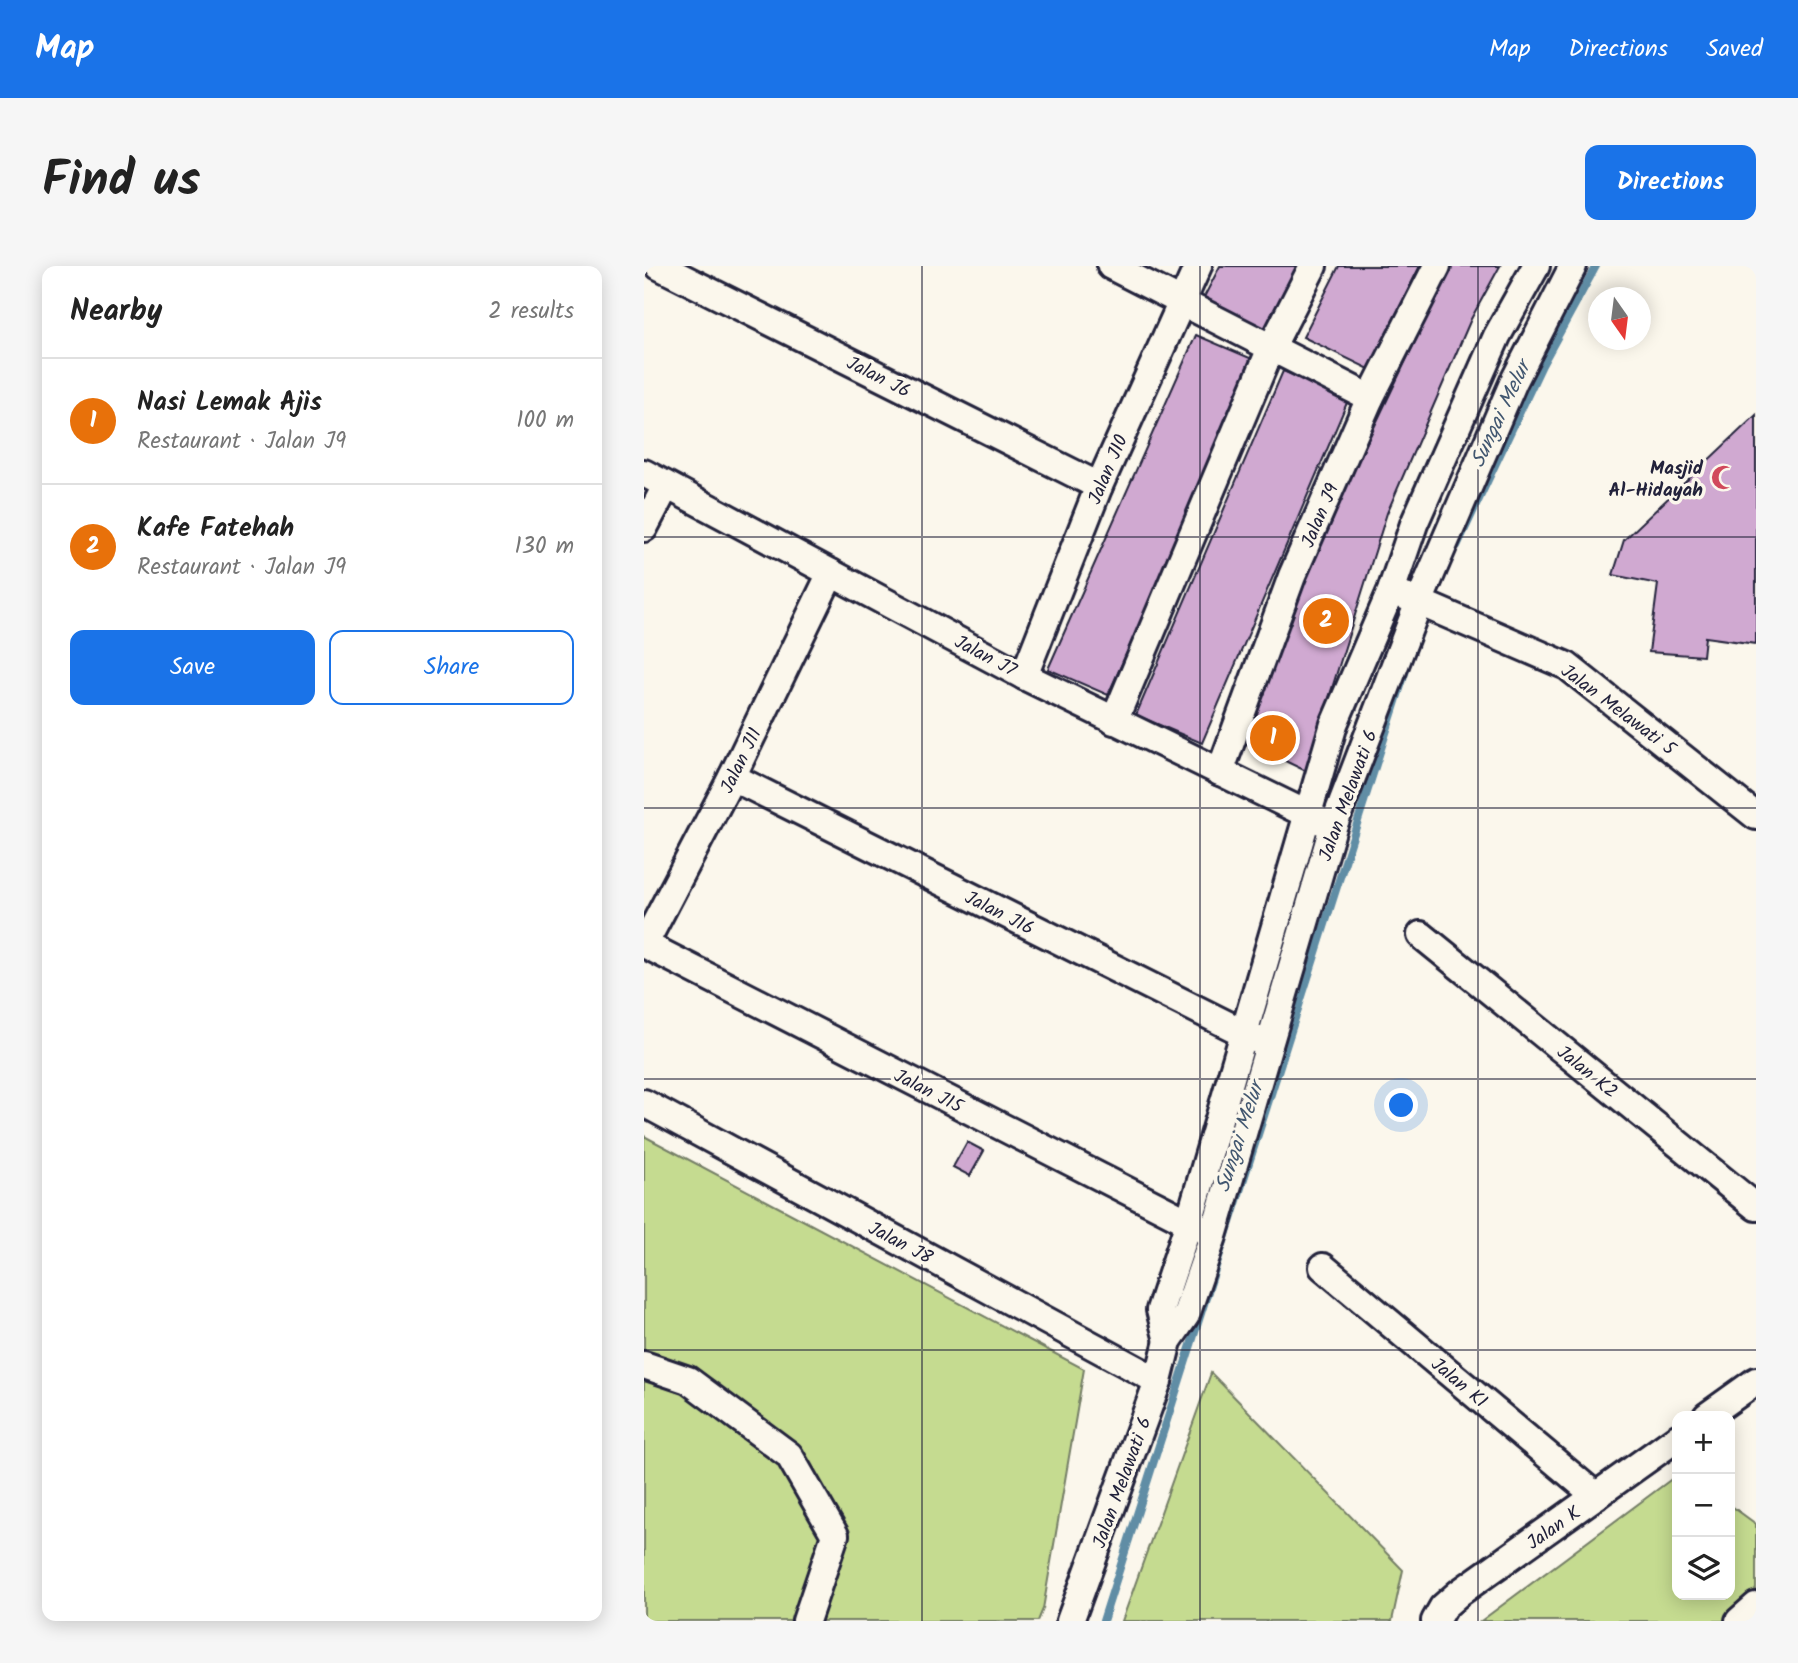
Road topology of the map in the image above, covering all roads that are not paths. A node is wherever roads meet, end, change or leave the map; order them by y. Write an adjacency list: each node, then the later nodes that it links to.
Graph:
1 (659, 266): 12 (street, Jalan J6)
2 (1111, 266): 8 (street)
3 (1198, 266): 8 (street, Jalan J10)
4 (1312, 266): 9 (street)
5 (1437, 266): 10 (street, Jalan J9)
6 (1536, 266): 15 (street, Jalan Melawati 6)
7 (1573, 266): 16 (street, Jalan Melawati 6)
8 (1180, 301): 9 (street); 12 (street, Jalan J10)
9 (1271, 348): 10 (street); 18 (street)
10 (1370, 398): 19 (street, Jalan J9)
11 (655, 480): 13 (street); 14 (street, Jalan J7)
12 (1099, 486): 17 (street, Jalan J10)
13 (644, 528)
14 (831, 573): 17 (street, Jalan J7); 20 (street, Jalan J11)
15 (1391, 591): 16 (street, Jalan Melawati 5); 21 (street, Jalan Melawati 6)
16 (1419, 602): 22 (street, Jalan Melawati 5); 23 (street, Jalan Melawati 6)
17 (1024, 676): 18 (street, Jalan J7)
18 (1114, 721): 19 (street, Jalan J7)
19 (1220, 772): 21 (street, Jalan J7)
20 (732, 777): 25 (street, Jalan J11); 26 (street, Jalan J16)
21 (1306, 814): 23 (street, Jalan J7); 26 (street, Jalan Melawati 6)
22 (1756, 817)
23 (1334, 827): 27 (street, Jalan Melawati 6)
24 (1421, 935): 29 (street, Jalan K2)
25 (644, 944): 30 (street, Jalan J15)
26 (1244, 1034): 27 (street, Jalan J16); 30 (street, Jalan Melawati 6)
27 (1268, 1044): 31 (street, Jalan Melawati 6)
28 (644, 1103): 35 (street, Jalan J8)
29 (1756, 1207)
30 (1189, 1222): 31 (street, Jalan J15); 33 (street, Jalan Melawati 6)
31 (1213, 1236): 33 (street, Jalan Melawati 6)
32 (1323, 1267): 39 (street, Jalan K1)
33 (1168, 1341): 35 (street, Jalan Melawati 6)
34 (644, 1365): 41 (street)
35 (1158, 1381): 42 (street, Jalan Melawati 6)
36 (1756, 1381): 37 (street)
37 (1714, 1411)
38 (1672, 1442): 39 (street, Jalan K)
39 (1596, 1496): 43 (street, Jalan K)
40 (1756, 1606): 44 (street)
41 (806, 1621)
42 (1070, 1621)
43 (1435, 1621)
44 (1739, 1621)

